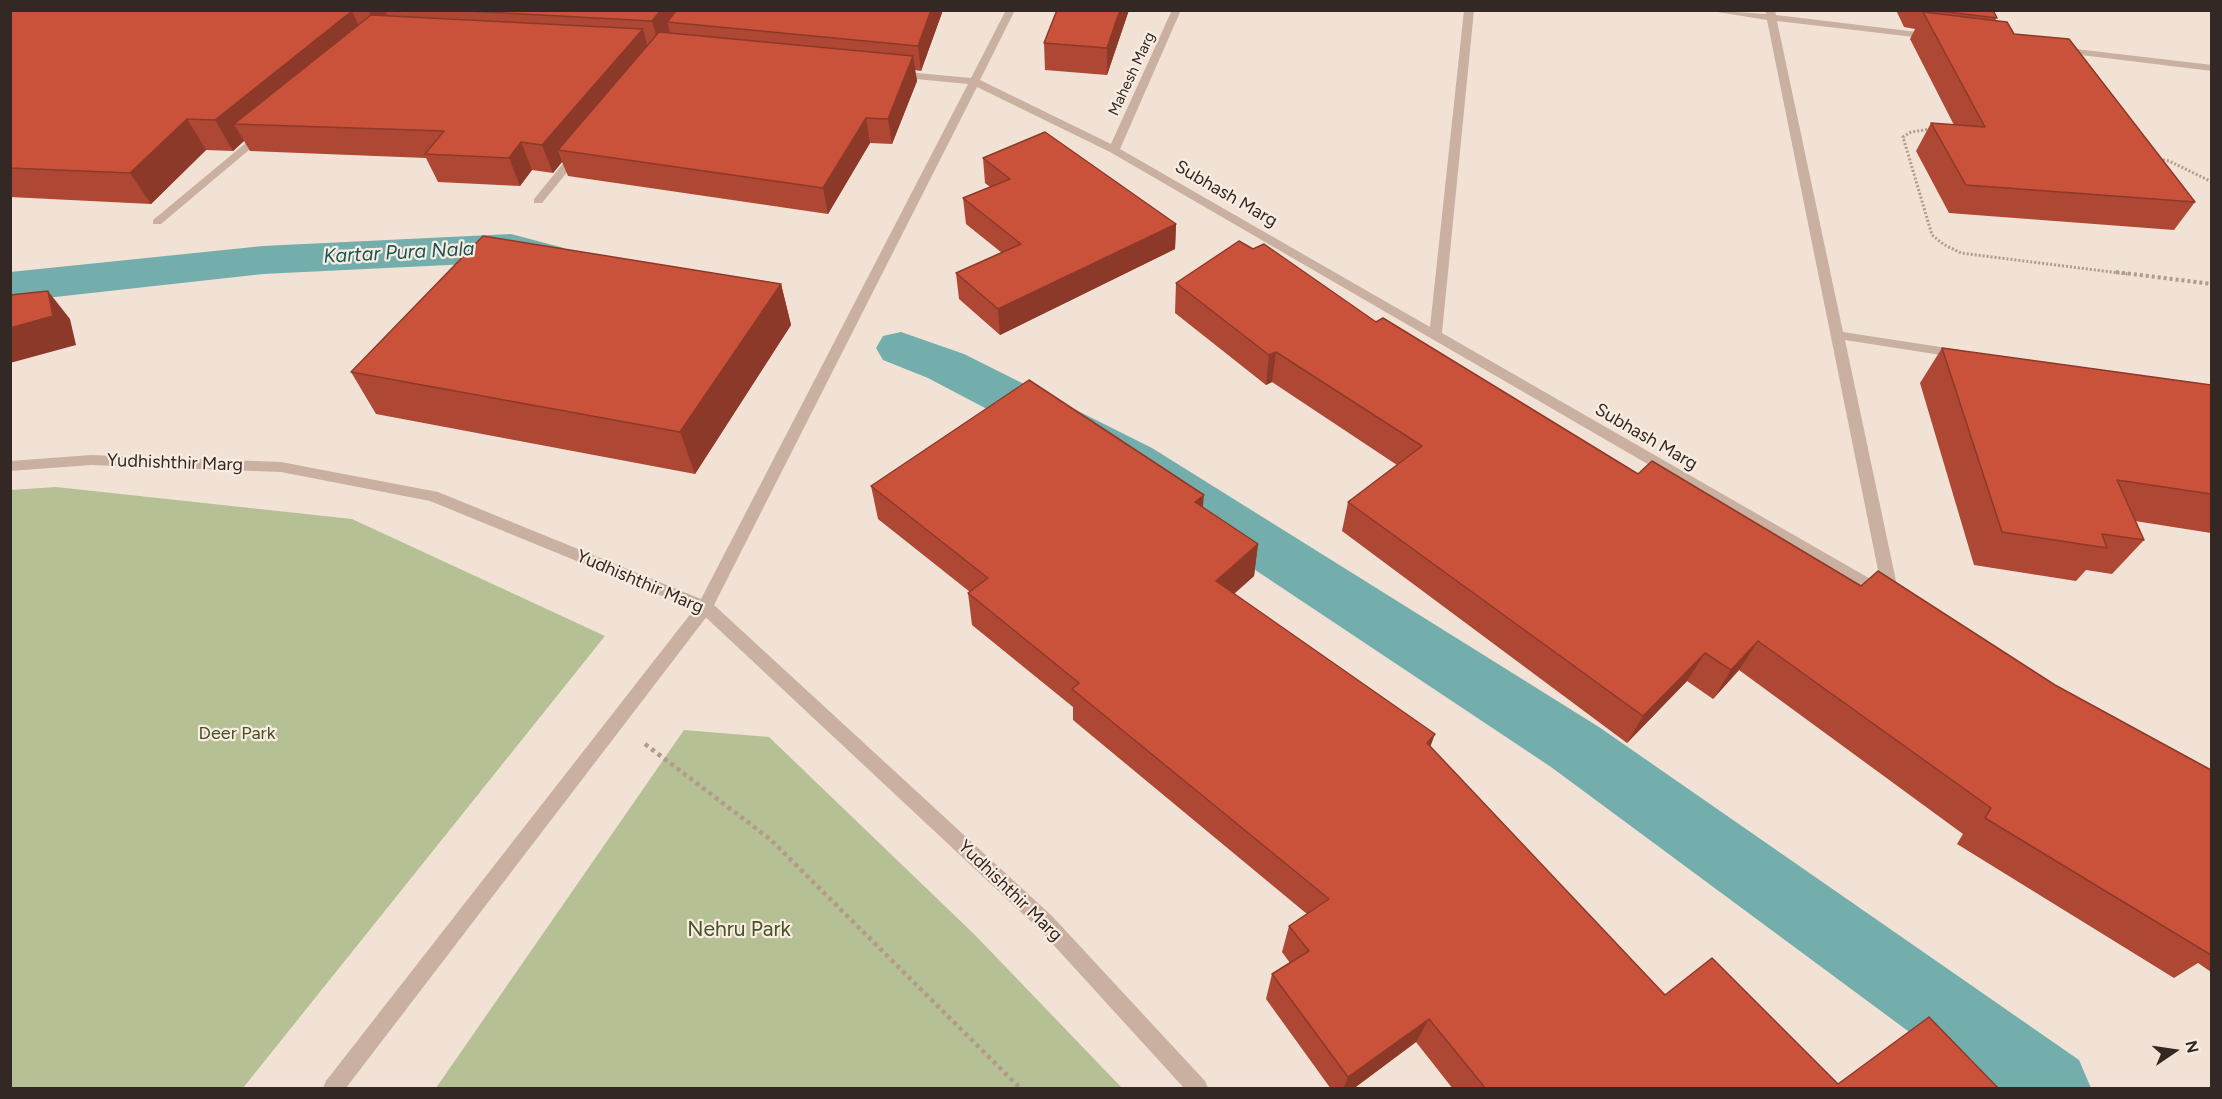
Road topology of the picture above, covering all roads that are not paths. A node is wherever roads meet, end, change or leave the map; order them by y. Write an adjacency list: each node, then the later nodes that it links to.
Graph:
1 (1011, 10): 10 (street)
2 (1177, 10): 13 (street, Mahesh Marg)
3 (1469, 10): 17 (street)
4 (1709, 10): 5 (street)
5 (1771, 14): 6 (street); 16 (street)
6 (1938, 37)
7 (2045, 49): 8 (street)
8 (2211, 68)
9 (880, 72): 10 (street, Subhash Marg)
10 (973, 81): 13 (street, Subhash Marg); 20 (street)
11 (273, 125): 15 (street)
12 (589, 139): 14 (street)
13 (1114, 150): 17 (street, Subhash Marg)
14 (538, 201)
15 (157, 222)
16 (1838, 335): 17 (street, Subhash Marg); 18 (street)
17 (1436, 337)
18 (1978, 357)
19 (10, 466): 20 (street, Yudhishthir Marg)
20 (705, 607): 21 (street); 22 (street, Yudhishthir Marg)
21 (333, 1089)
22 (1198, 1089)

